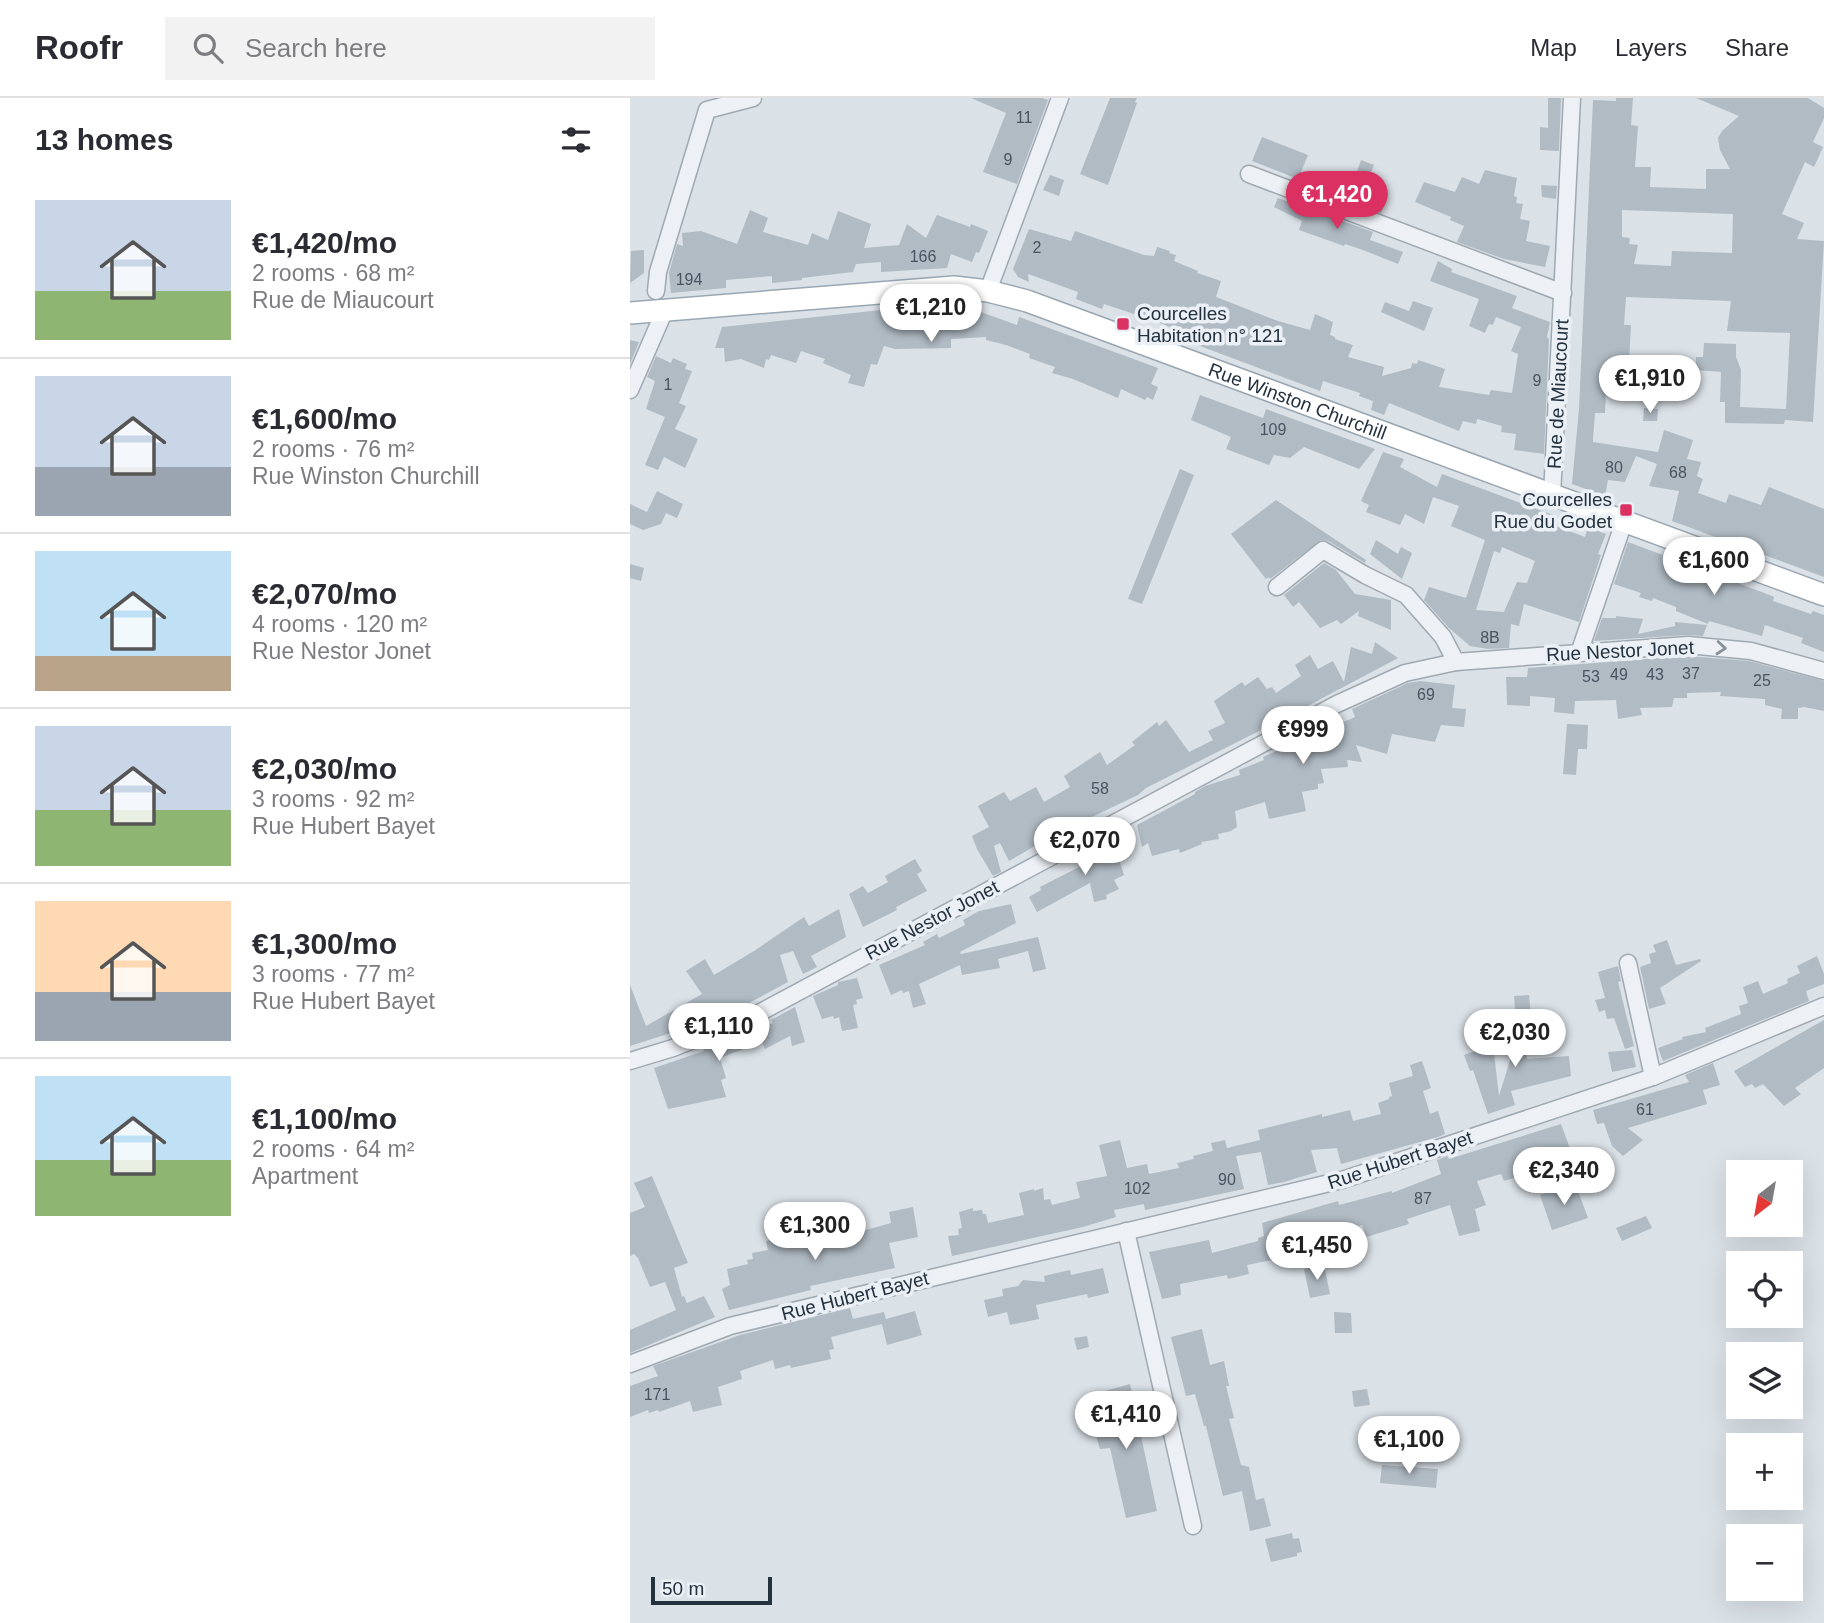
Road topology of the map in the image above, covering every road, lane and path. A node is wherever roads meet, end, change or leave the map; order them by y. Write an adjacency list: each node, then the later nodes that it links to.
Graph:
1 (753, 98): 7 (street)
2 (1060, 98): 5 (street)
3 (1572, 98): 6 (street, Rue de Miaucourt)
4 (1249, 174): 6 (street, Rue de Miaucourt)
5 (988, 291): 7 (main road, Rue Winston Churchill); 10 (main road, Rue Winston Churchill)
6 (1563, 293): 10 (street, Rue de Miaucourt)
7 (658, 303): 8 (main road, Rue Winston Churchill); 9 (street)
8 (630, 313)
9 (630, 390)
10 (1552, 496): 11 (main road, Rue Winston Churchill)
11 (1624, 522): 13 (main road, Rue Winston Churchill); 14 (street)
12 (1277, 587): 15 (street)
13 (1824, 595)
14 (1579, 653): 15 (street, Rue Nestor Jonet); 16 (street, Rue Nestor Jonet, one-way to 16)
15 (1456, 662): 19 (street, Rue Nestor Jonet)
16 (1824, 671)
17 (1628, 963): 20 (street)
18 (1824, 1006): 20 (street, Rue Hubert Bayet)
19 (630, 1061)
20 (1653, 1077): 21 (street, Rue Hubert Bayet)
21 (1125, 1231): 22 (street, Rue Hubert Bayet); 23 (street)
22 (630, 1364)
23 (1193, 1526)

